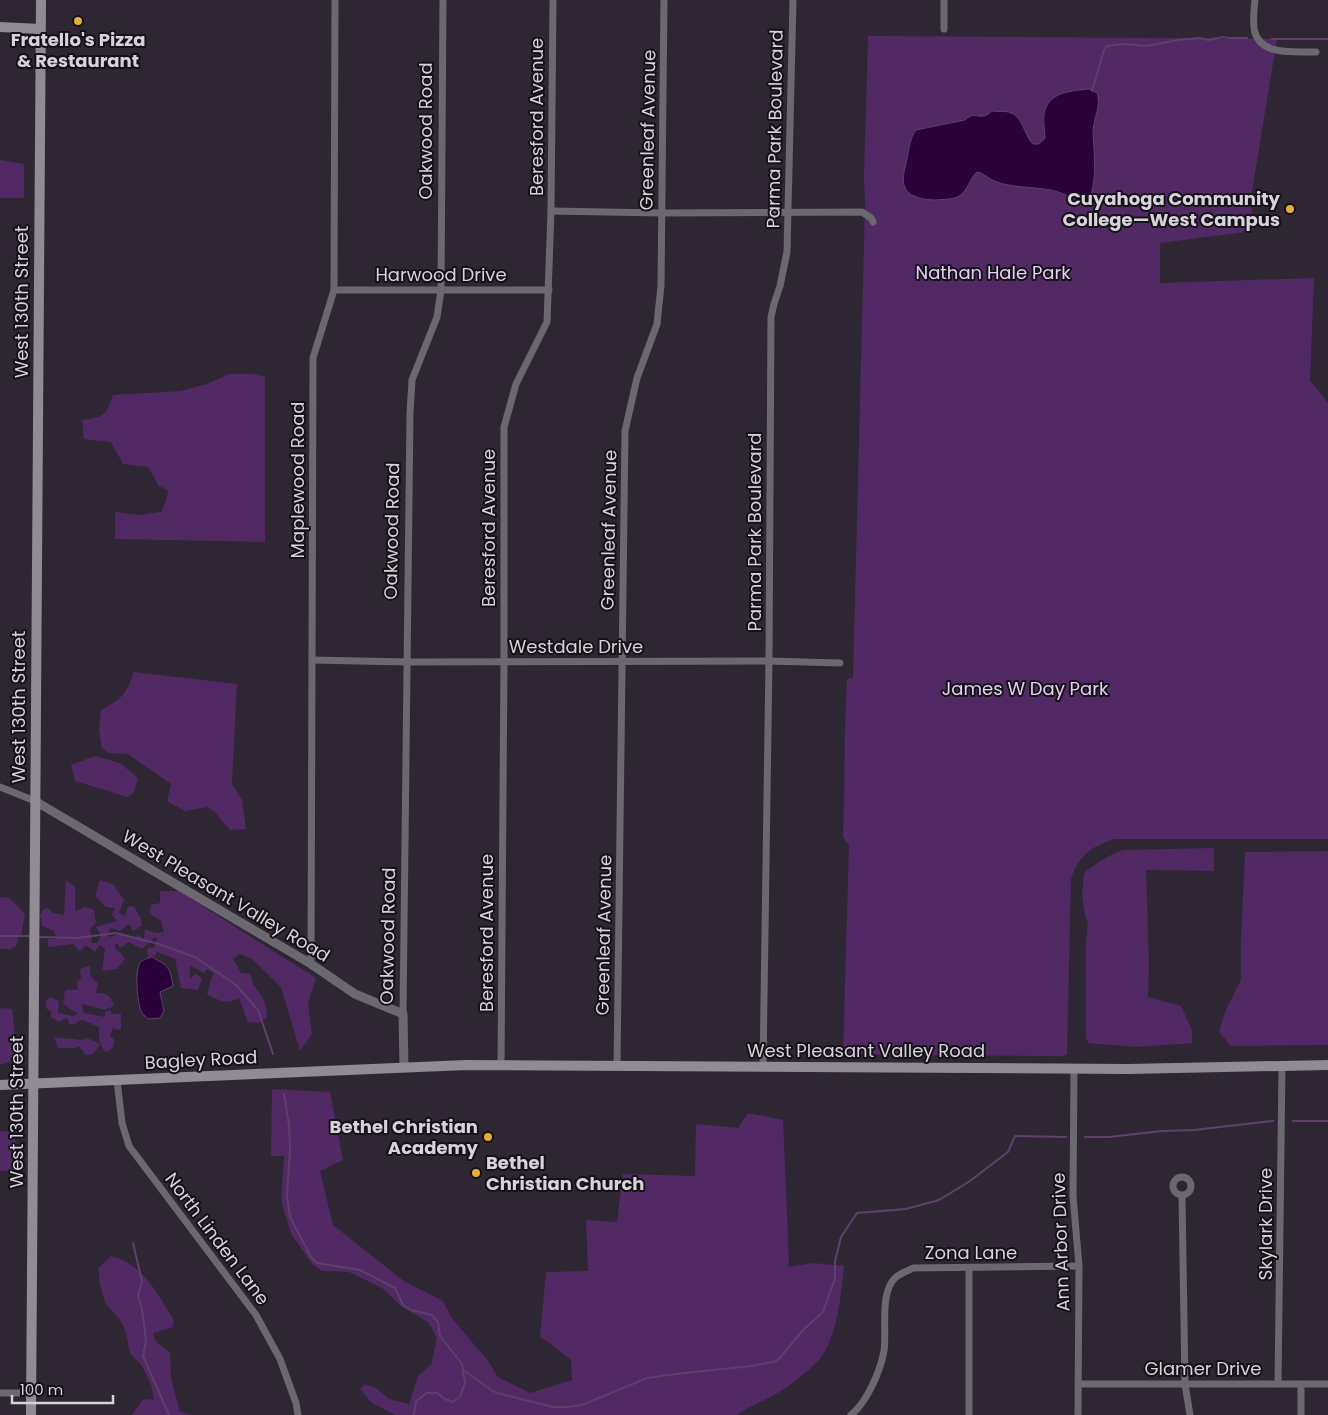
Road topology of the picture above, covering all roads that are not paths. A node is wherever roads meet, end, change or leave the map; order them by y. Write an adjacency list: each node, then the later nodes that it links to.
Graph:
1 (41, 0): 10 (main road, West 130th Street)
2 (335, 0): 17 (street, Maplewood Road)
3 (443, 0): 18 (street, Oakwood Road)
4 (553, 0): 13 (street, Beresford Avenue)
5 (664, 0): 15 (street, Greenleaf Avenue)
6 (793, 0): 14 (street, Parma Park Boulevard)
7 (944, 0): 11 (street)
8 (1255, 0): 12 (street)
9 (0, 27): 10 (main road)
10 (40, 29): 27 (main road, West 130th Street)
11 (944, 29)
12 (1316, 52)
13 (551, 211): 15 (street); 19 (street, Beresford Avenue)
14 (789, 211): 15 (street); 16 (street); 24 (street, Parma Park Boulevard)
15 (661, 213): 23 (street, Greenleaf Avenue)
16 (873, 222)
17 (334, 290): 18 (street, Harwood Drive); 20 (street, Maplewood Road)
18 (441, 290): 19 (street, Harwood Drive); 21 (street, Oakwood Road)
19 (549, 290): 22 (street, Beresford Avenue)
20 (312, 660): 21 (street, Westdale Drive); 28 (street, Maplewood Road)
21 (407, 662): 22 (street, Westdale Drive); 29 (street, Oakwood Road)
22 (504, 662): 23 (street, Westdale Drive); 30 (street, Beresford Avenue)
23 (623, 662): 24 (street, Westdale Drive); 31 (street, Greenleaf Avenue)
24 (769, 662): 25 (street, Westdale Drive); 35 (street, Parma Park Boulevard)
25 (840, 663)
26 (0, 787): 27 (street)
27 (35, 800): 28 (street, West Pleasant Valley Road); 38 (main road, West 130th Street)
28 (310, 964): 29 (street, West Pleasant Valley Road)
29 (403, 1014): 34 (street, Oakwood Road)
30 (501, 1065): 31 (main road, West Pleasant Valley Road); 34 (main road, West Pleasant Valley Road)
31 (617, 1065): 35 (main road, West Pleasant Valley Road)
32 (1282, 1065): 33 (main road, West Pleasant Valley Road); 36 (main road, West Pleasant Valley Road); 45 (street, Skylark Drive)
33 (1328, 1065)
34 (404, 1067): 37 (main road, Bagley Road)
35 (763, 1067): 36 (main road, West Pleasant Valley Road)
36 (1074, 1068): 41 (street, Ann Arbor Drive)
37 (117, 1080): 38 (main road, Bagley Road); 52 (street, North Linden Lane)
38 (33, 1083): 39 (main road, Bagley Road); 49 (main road, West 130th Street)
39 (0, 1085)
40 (1182, 1196): 44 (street)
41 (1079, 1266): 42 (street, Zona Lane); 43 (street, Ann Arbor Drive)
42 (969, 1268): 50 (street, Zona Lane); 54 (street)
43 (1078, 1384): 44 (street, Glamer Drive); 55 (street, Ann Arbor Drive)
44 (1185, 1384): 45 (street, Glamer Drive); 56 (street)
45 (1278, 1384): 46 (street, Glamer Drive)
46 (1301, 1384): 47 (street, Glamer Drive); 57 (street)
47 (1328, 1384)
48 (0, 1393): 49 (street)
49 (31, 1393): 51 (main road, West 130th Street)
50 (858, 1412): 53 (street, Zona Lane)
51 (31, 1415)
52 (298, 1415)
53 (851, 1415)
54 (969, 1415)
55 (1078, 1415)
56 (1190, 1415)
57 (1301, 1415)

